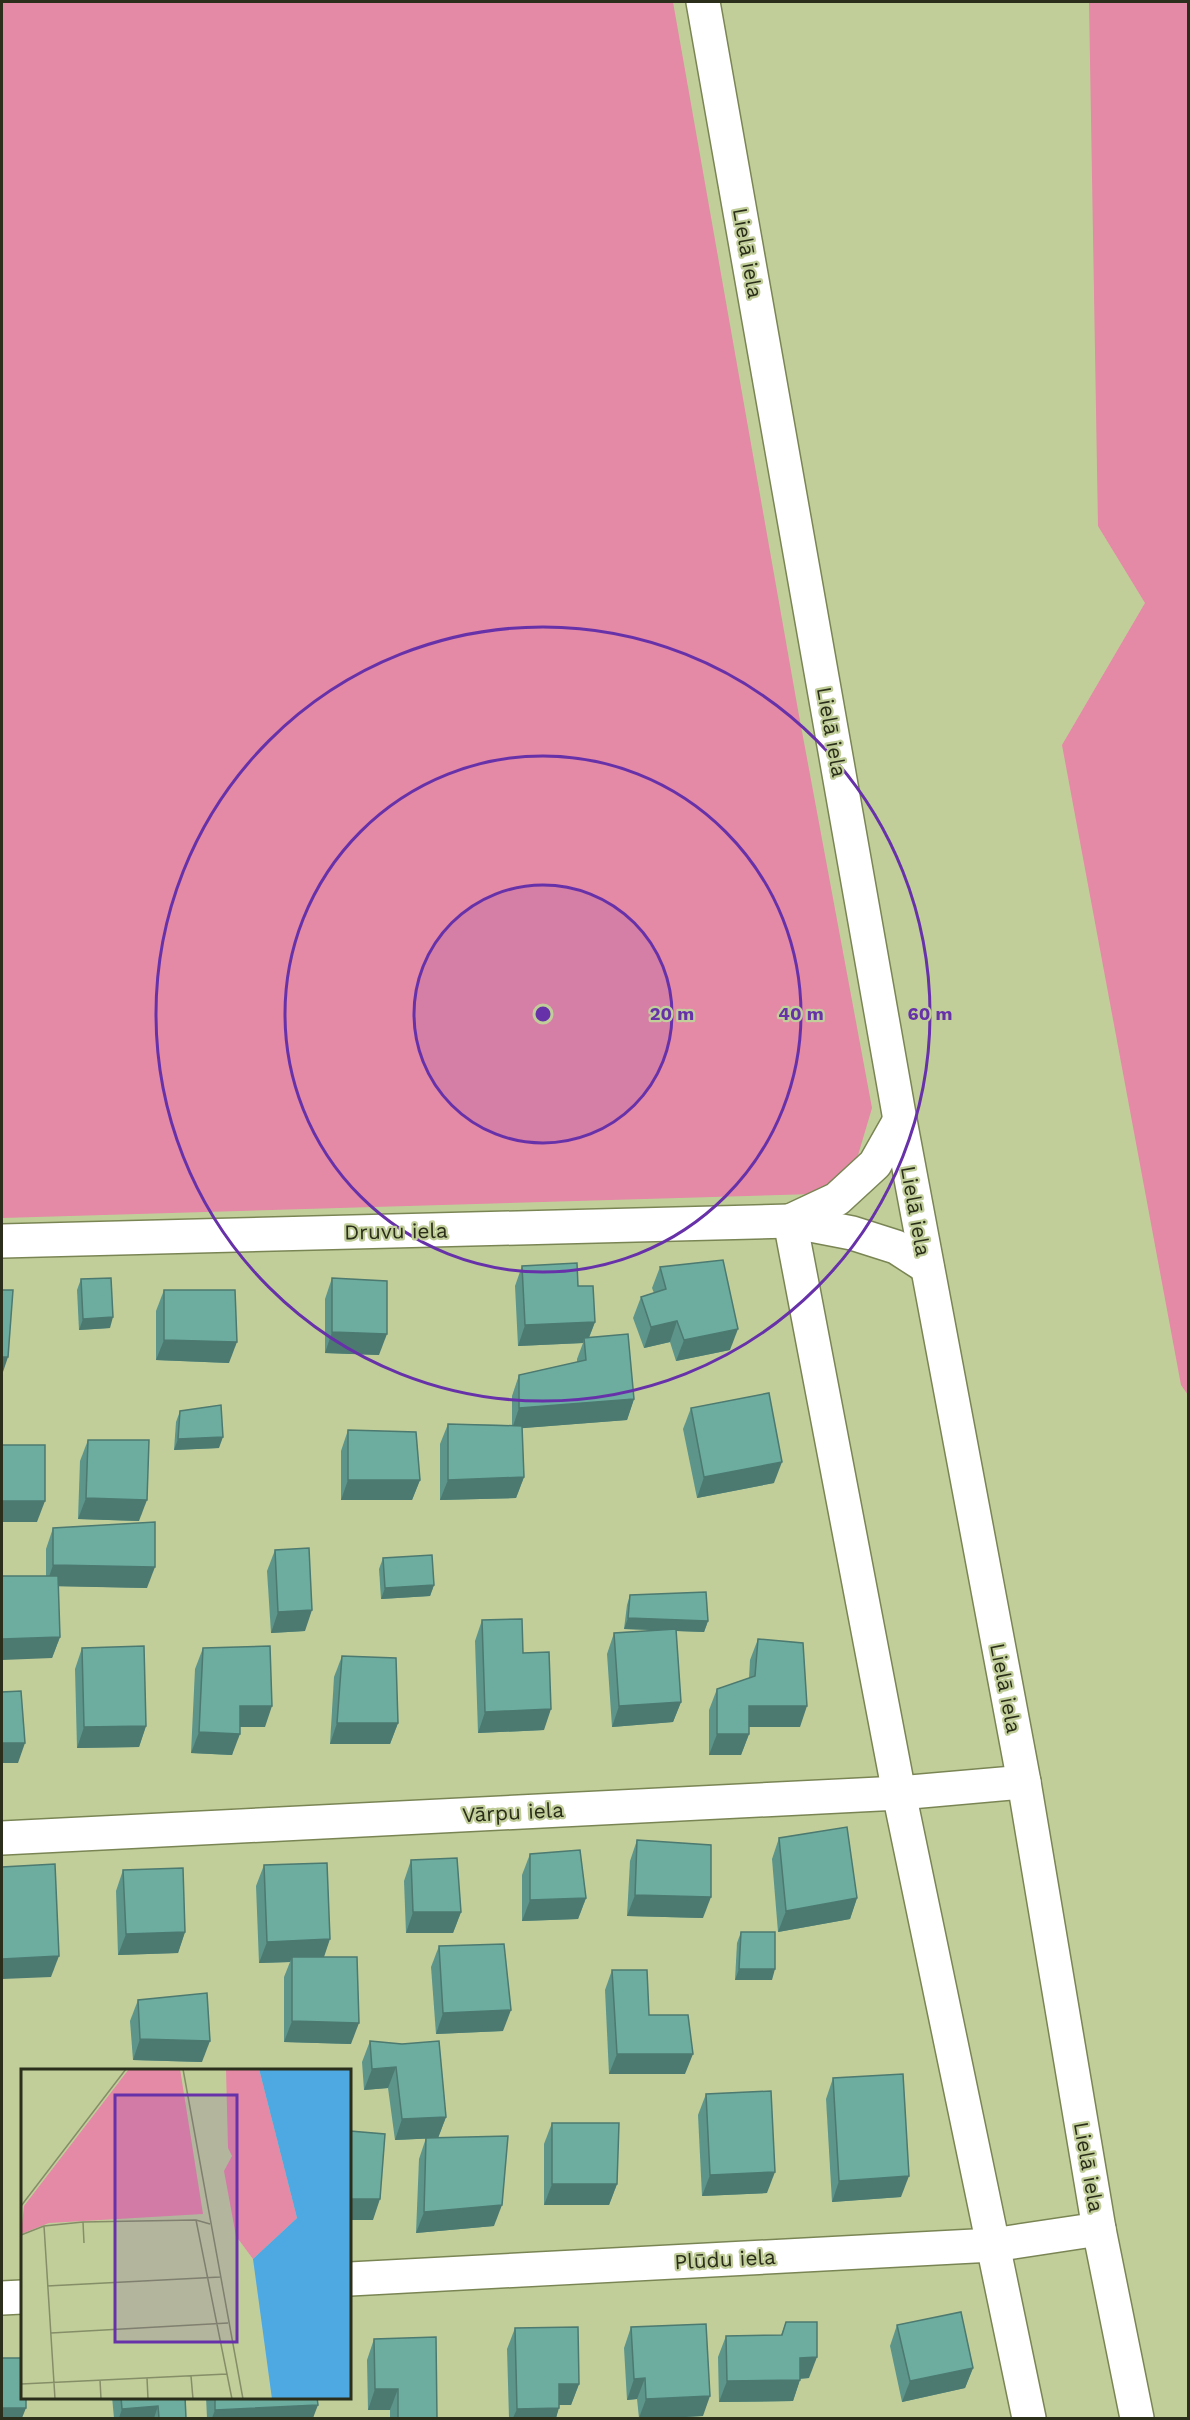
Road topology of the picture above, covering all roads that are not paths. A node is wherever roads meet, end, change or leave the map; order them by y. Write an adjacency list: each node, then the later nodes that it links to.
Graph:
1 (704, 2): 2 (street, Lielā iela)
2 (900, 1120): 3 (street, Druvu iela); 5 (street, Lielā iela)
3 (790, 1221): 4 (street, Druvu iela); 5 (street, Druvu iela); 7 (street)
4 (2, 1241)
5 (927, 1267): 6 (street, Lielā iela)
6 (1024, 1782): 7 (street, Vārpu iela); 9 (street, Lielā iela)
7 (899, 1793): 8 (street, Vārpu iela); 10 (street)
8 (2, 1838)
9 (1100, 2229): 10 (street, Plūdu iela); 15 (street, Lielā iela)
10 (993, 2245): 11 (street, Plūdu iela); 14 (street)
11 (351, 2279)
12 (21, 2297): 13 (street)
13 (2, 2298)
14 (1029, 2418)
15 (1137, 2418)

